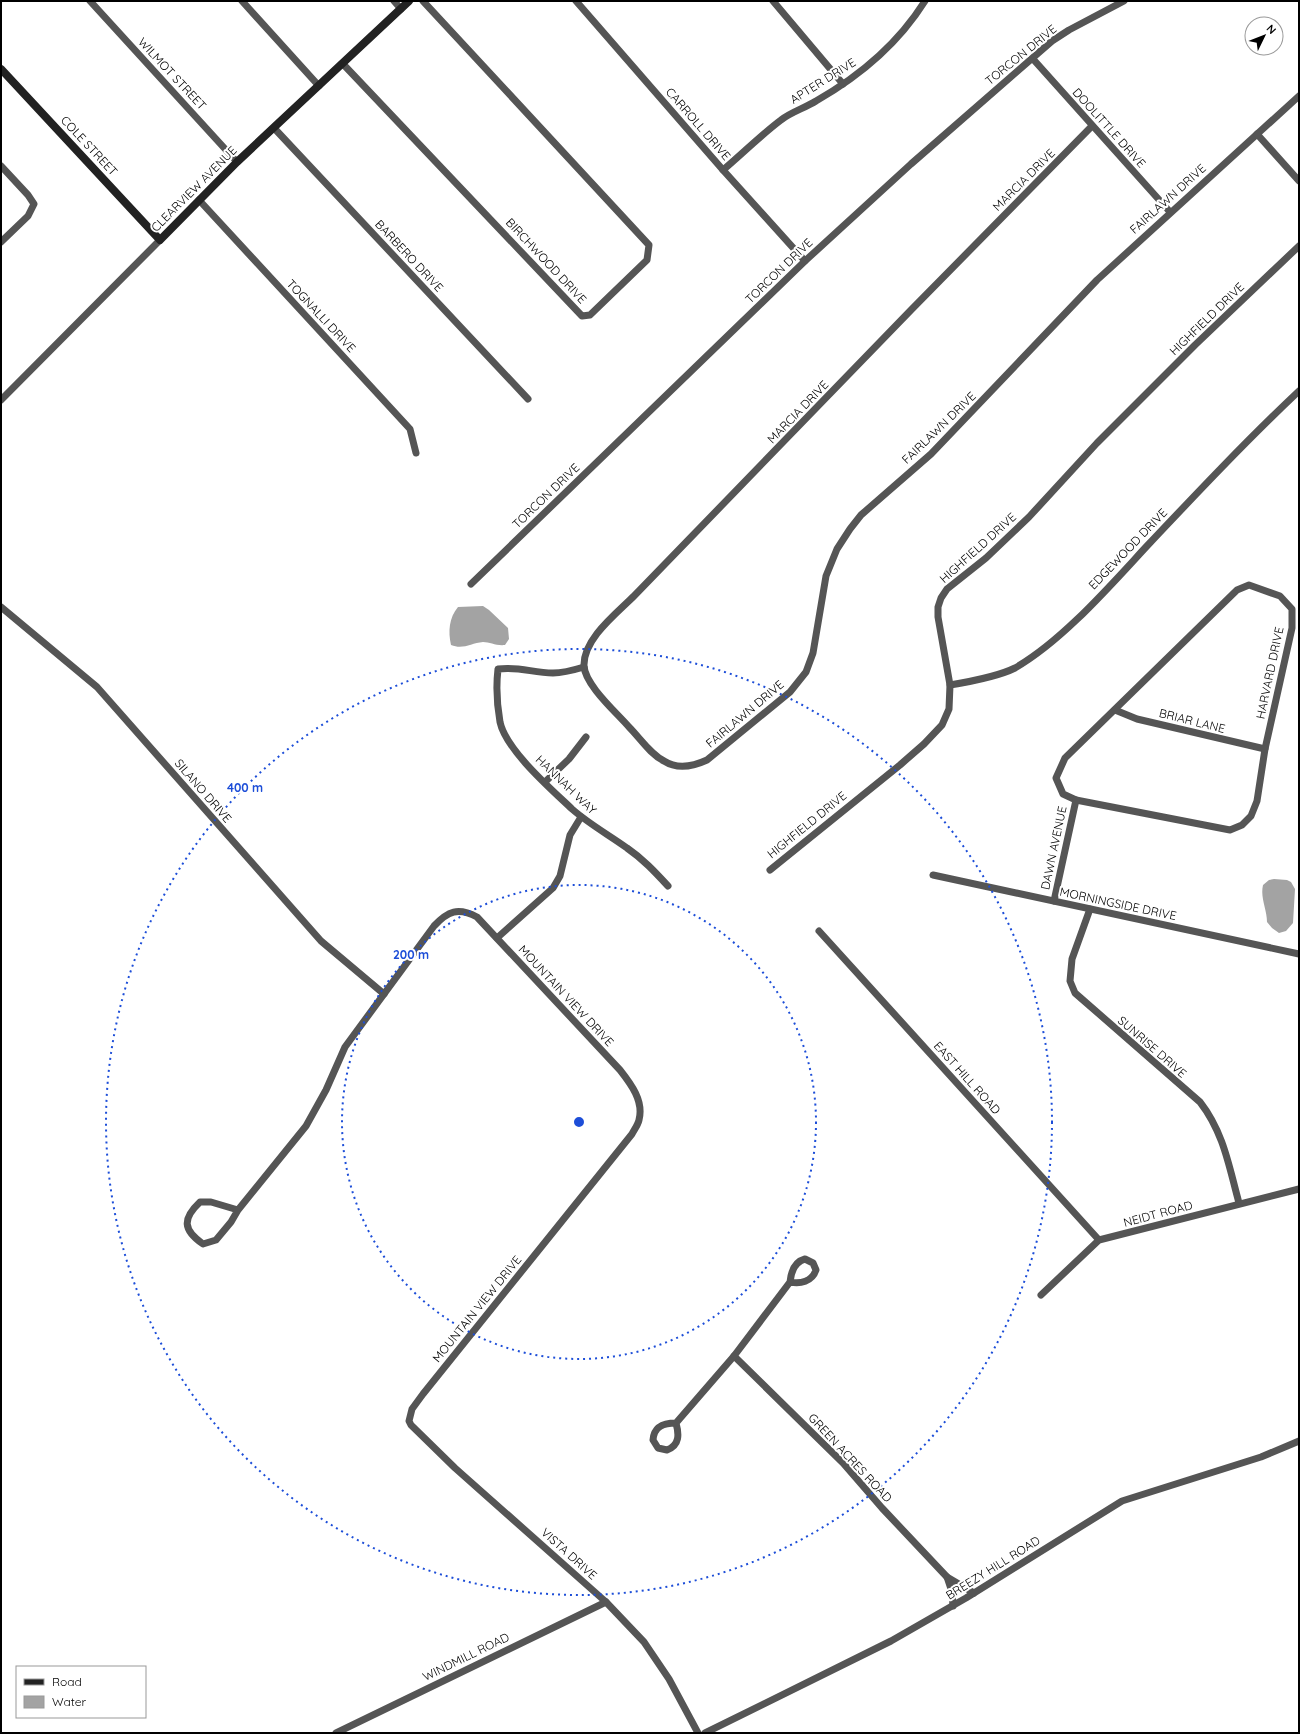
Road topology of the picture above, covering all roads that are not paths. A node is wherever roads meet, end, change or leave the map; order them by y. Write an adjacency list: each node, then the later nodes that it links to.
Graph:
1 (90, 1): 20 (street, WILMOT STREET)
2 (242, 1): 15 (street)
3 (394, 1): 10 (street)
4 (409, 1): 10 (street, CLEARVIEW AVENUE)
5 (423, 1): 12 (street, BIRCHWOOD DRIVE)
6 (576, 1): 22 (street, CARROLL DRIVE)
7 (773, 1): 14 (street)
8 (925, 1): 14 (street, APTER DRIVE)
9 (1124, 1): 11 (street, TORCON DRIVE)
10 (401, 9): 12 (street, CLEARVIEW AVENUE)
11 (1033, 58): 17 (street, DOOLITTLE DRIVE); 29 (street, TORCON DRIVE)
12 (343, 64): 15 (street, CLEARVIEW AVENUE)
13 (1, 69): 26 (street, COLE STREET)
14 (843, 84): 22 (street, APTER DRIVE)
15 (319, 86): 18 (street, CLEARVIEW AVENUE)
16 (1299, 96): 19 (street, FAIRLAWN DRIVE)
17 (1092, 126): 25 (street, DOOLITTLE DRIVE); 36 (street, MARCIA DRIVE)
18 (274, 128): 20 (street, CLEARVIEW AVENUE); 31 (street, BARBERO DRIVE)
19 (1256, 134): 23 (street); 25 (street, FAIRLAWN DRIVE)
20 (237, 162): 24 (street, CLEARVIEW AVENUE)
21 (1, 166): 27 (street)
22 (723, 170): 29 (street, CARROLL DRIVE)
23 (1299, 181)
24 (199, 200): 26 (street, CLEARVIEW AVENUE); 33 (street, TOGNALLI DRIVE)
25 (1170, 212): 36 (street, FAIRLAWN DRIVE)
26 (160, 240): 32 (street, CLEARVIEW AVENUE)
27 (1, 242)
28 (1299, 246): 37 (street, HIGHFIELD DRIVE)
29 (806, 261): 34 (street, TORCON DRIVE)
30 (1299, 391): 37 (street, EDGEWOOD DRIVE)
31 (528, 399)
32 (1, 400)
33 (416, 453)
34 (471, 584)
35 (1, 607): 52 (street, SILANO DRIVE)
36 (584, 667): 41 (street, HANNAH WAY)
37 (950, 685): 44 (street, HIGHFIELD DRIVE)
38 (1115, 710): 40 (street, BRIAR LANE); 40 (street, HARVARD DRIVE); 42 (street, HARVARD DRIVE)
39 (586, 737): 41 (street)
40 (1265, 749): 42 (street, HARVARD DRIVE)
41 (545, 782): 43 (street, HANNAH WAY)
42 (1076, 800): 47 (street, DAWN AVENUE)
43 (581, 817): 46 (street, HANNAH WAY); 50 (street)
44 (770, 870)
45 (933, 875): 47 (street, MORNINGSIDE DRIVE)
46 (668, 886)
47 (1054, 901): 48 (street, MORNINGSIDE DRIVE)
48 (1090, 909): 51 (street, MORNINGSIDE DRIVE); 54 (street, SUNRISE DRIVE)
49 (819, 931): 56 (street, EAST HILL ROAD)
50 (497, 938): 52 (street, MOUNTAIN VIEW DRIVE); 60 (street, MOUNTAIN VIEW DRIVE)
51 (1299, 954)
52 (384, 994): 55 (street, MOUNTAIN VIEW DRIVE)
53 (1299, 1189): 54 (street, NEIDT ROAD)
54 (1239, 1203): 56 (street, NEIDT ROAD)
55 (238, 1210): 55 (street, MOUNTAIN VIEW DRIVE)
56 (1099, 1240): 58 (street, NEIDT ROAD)
57 (790, 1282): 59 (street)
58 (1041, 1295)
59 (734, 1356): 61 (street); 63 (street, GREEN ACRES ROAD)
60 (412, 1409): 65 (street, VISTA DRIVE)
61 (676, 1423)
62 (1299, 1441): 64 (street, BREEZY HILL ROAD)
63 (947, 1577): 64 (street, GREEN ACRES ROAD); 66 (street, GREEN ACRES ROAD)
64 (974, 1593): 66 (street, BREEZY HILL ROAD)
65 (606, 1602): 67 (street, WINDMILL ROAD); 68 (street, VISTA DRIVE)
66 (953, 1606): 69 (street, BREEZY HILL ROAD)
67 (336, 1733)
68 (698, 1733)
69 (706, 1733)

